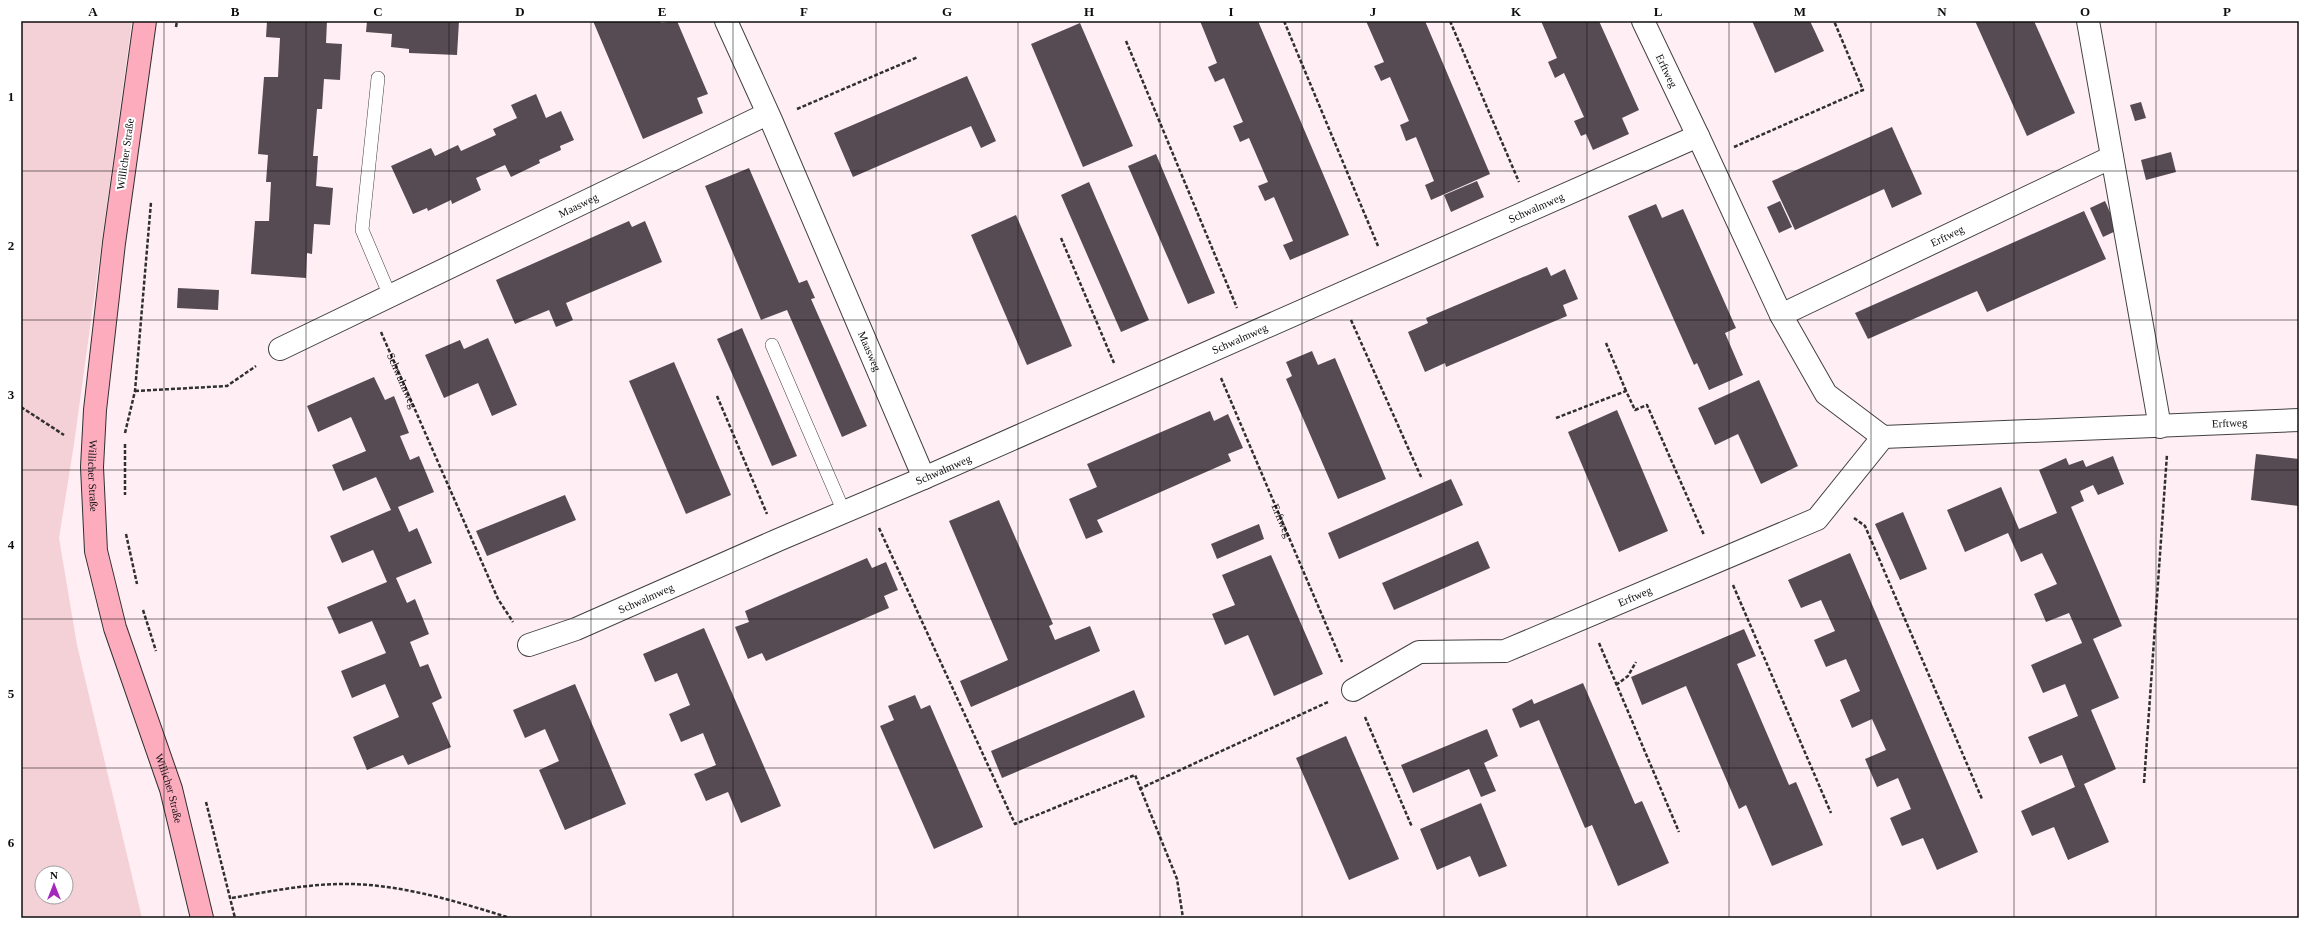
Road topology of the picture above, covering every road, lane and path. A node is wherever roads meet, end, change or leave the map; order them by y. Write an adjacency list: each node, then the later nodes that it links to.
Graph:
1 (145, 21): 41 (street, Willicher Straße)
2 (177, 21): 9 (path)
3 (726, 21): 13 (street, Maasweg)
4 (1284, 21): 20 (path)
5 (1450, 21): 18 (path)
6 (1643, 21): 14 (street, Erftweg)
7 (1834, 21): 16 (path)
8 (2088, 21): 15 (street)
9 (176, 29)
10 (1126, 41): 25 (path)
11 (918, 57): 13 (path)
12 (378, 78): 22 (lane)
13 (769, 117): 22 (street, Maasweg); 42 (street, Maasweg)
14 (1698, 136): 16 (street, Erftweg); 18 (street, Schwalmweg)
15 (2112, 157): 24 (street, Erftweg); 37 (street)
16 (1708, 158): 24 (street, Erftweg)
17 (152, 196): 31 (path)
18 (1530, 209): 20 (street, Schwalmweg)
19 (1061, 238): 30 (path)
20 (1389, 272): 21 (street, Schwalmweg)
21 (1340, 294): 25 (street, Schwalmweg); 43 (path)
22 (390, 296): 23 (street, Maasweg)
23 (369, 306): 28 (street, Maasweg); 54 (path, Schwalmweg)
24 (1781, 315): 39 (street, Erftweg)
25 (1248, 334): 29 (street, Schwalmweg)
26 (1606, 343): 32 (path)
27 (772, 344): 47 (lane)
28 (280, 349): 31 (path)
29 (1210, 351): 30 (street, Schwalmweg); 58 (path, Erftweg)
30 (1126, 389): 42 (street, Schwalmweg)
31 (135, 391): 38 (path)
32 (1626, 392): 35 (path); 50 (path)
33 (717, 396): 49 (path)
34 (21, 407): 41 (path)
35 (1556, 418)
36 (2299, 420): 37 (street, Erftweg)
37 (2165, 427): 39 (street, Erftweg); 59 (path)
38 (125, 434)
39 (1883, 437): 45 (street, Erftweg)
40 (125, 442): 44 (path)
41 (93, 445): 67 (street, Willicher Straße)
42 (924, 478): 46 (street, Schwalmweg)
43 (1422, 478)
44 (125, 496)
45 (1830, 502): 50 (street, Erftweg); 62 (path)
46 (867, 503): 47 (street, Schwalmweg); 60 (path)
47 (844, 512): 49 (street, Schwalmweg)
48 (125, 528): 51 (path)
49 (778, 540): 54 (street, Schwalmweg)
50 (1719, 560): 53 (street, Erftweg); 63 (path)
51 (137, 588)
52 (140, 603): 55 (path)
53 (1588, 616): 57 (path); 58 (street, Erftweg)
54 (529, 645)
55 (158, 655)
56 (1636, 662): 57 (path)
57 (1616, 685): 65 (path)
58 (1354, 690): 60 (path); 64 (path)
59 (2144, 783)
60 (1139, 789): 70 (path)
61 (205, 797): 66 (path)
62 (1982, 799)
63 (1831, 813)
64 (1412, 827)
65 (1679, 832)
66 (232, 898): 68 (path); 69 (path)
67 (202, 918)
68 (236, 918)
69 (510, 918)
70 (1183, 918)

